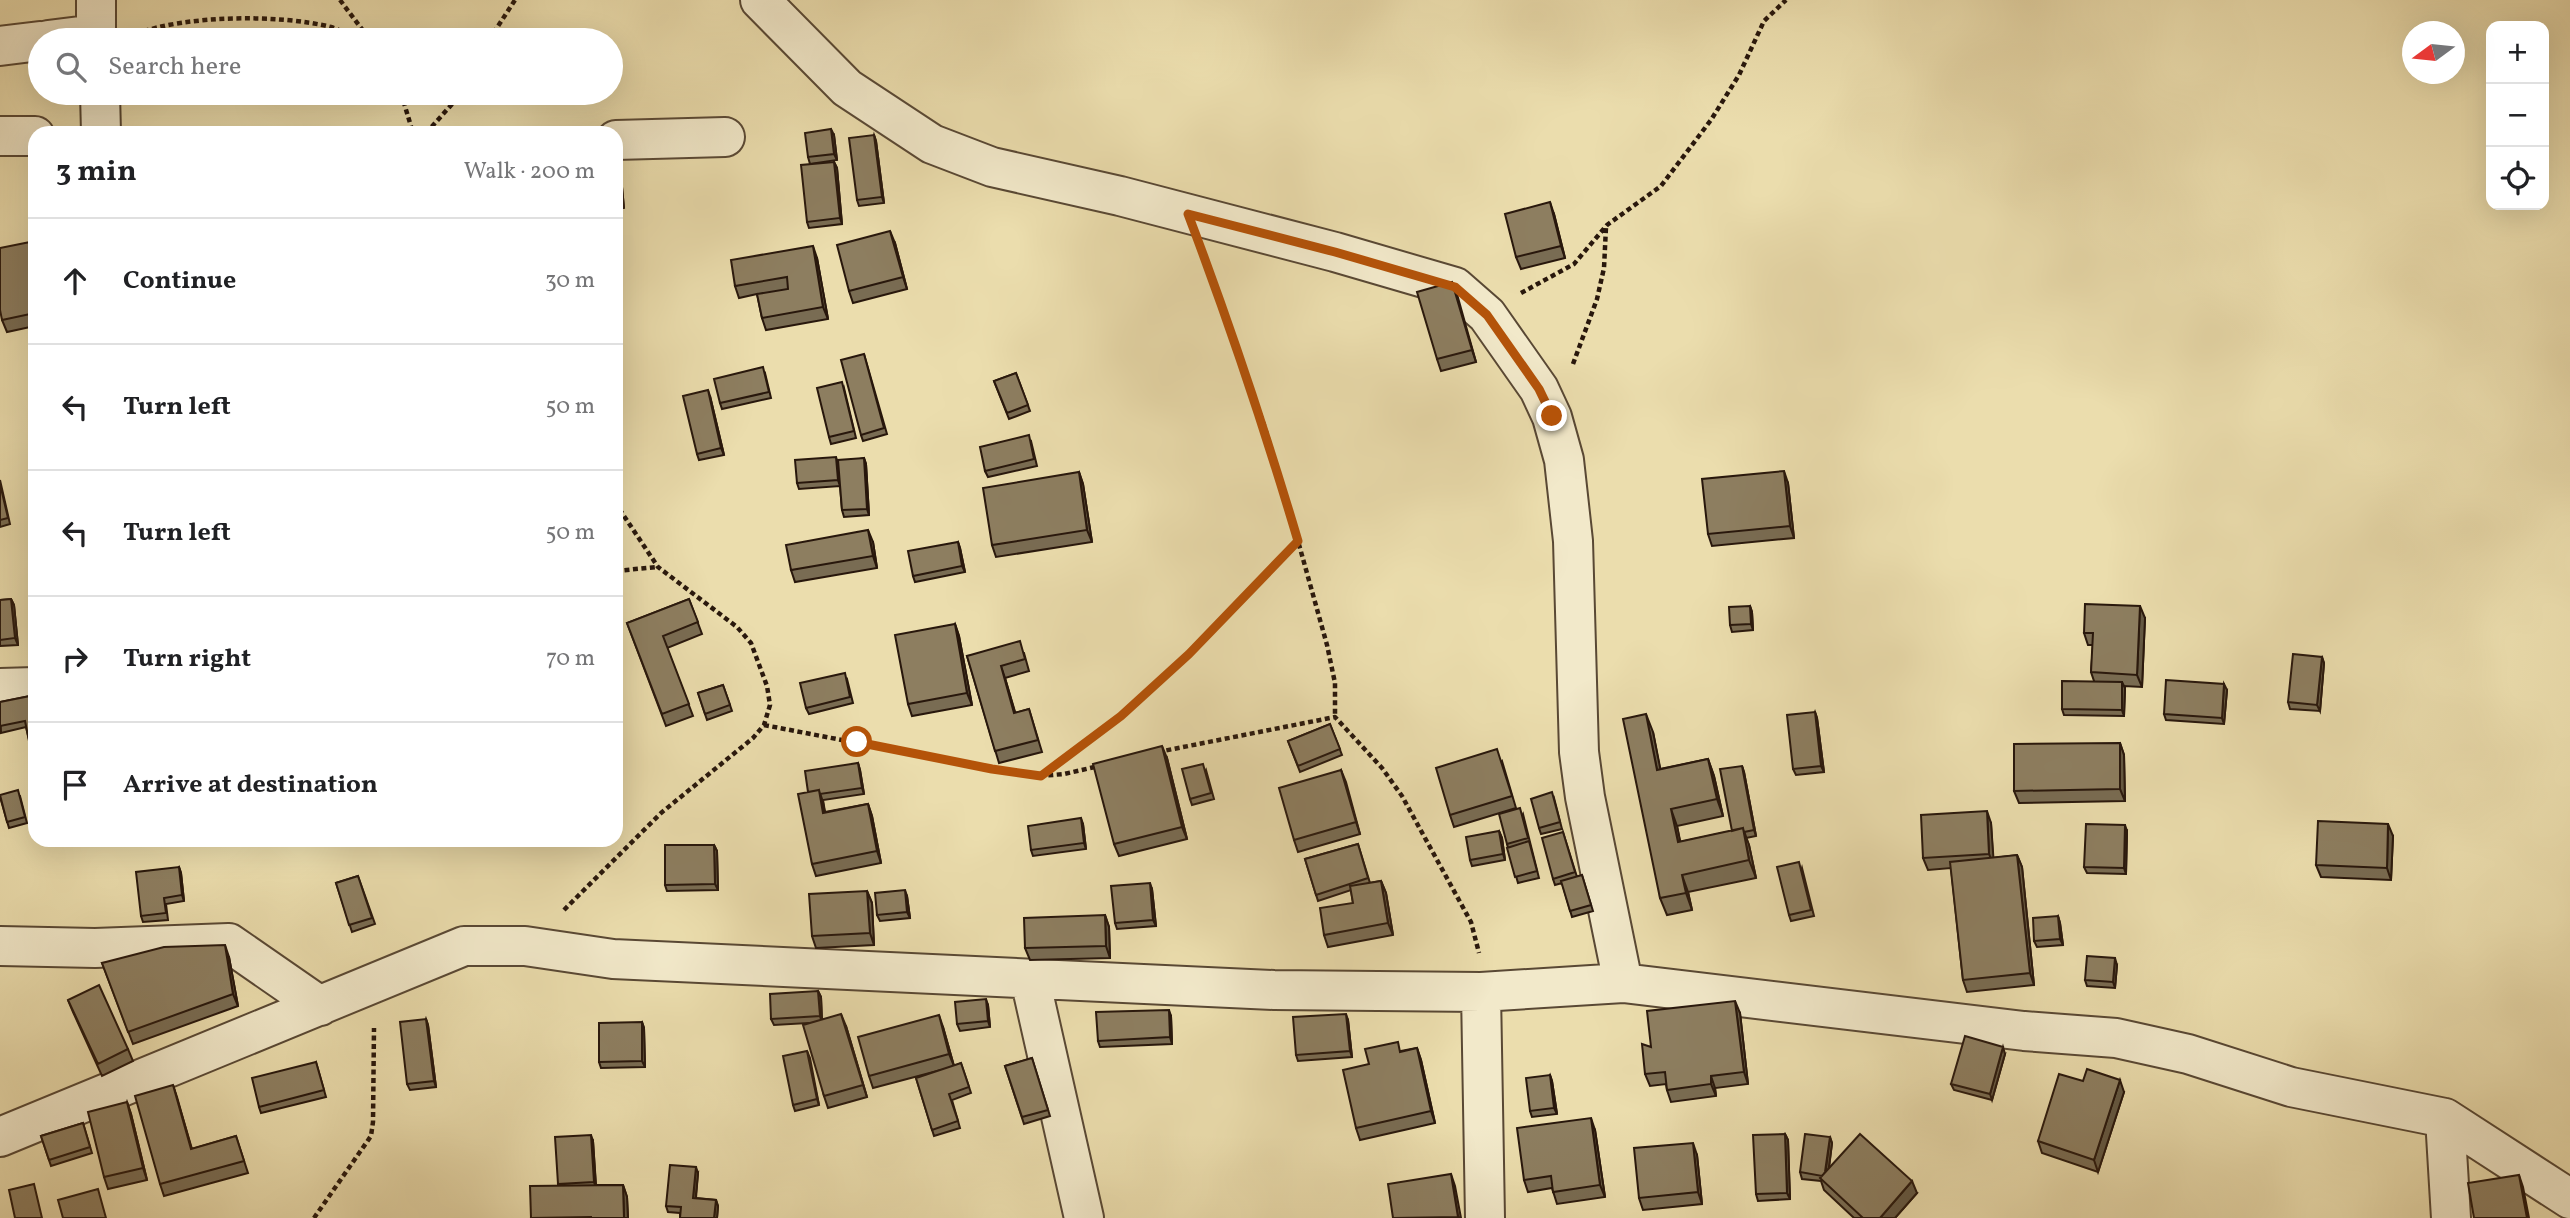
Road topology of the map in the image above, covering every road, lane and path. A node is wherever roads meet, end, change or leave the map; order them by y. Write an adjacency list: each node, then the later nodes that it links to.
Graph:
1 (340, 0): 7 (path)
2 (515, 0): 8 (path)
3 (760, 0): 21 (street)
4 (1786, 0): 22 (path)
5 (104, 28): 6 (path)
6 (332, 28)
7 (361, 28)
8 (497, 28)
9 (28, 42): 10 (street)
10 (0, 46)
11 (100, 105): 14 (street)
12 (405, 105): 15 (path)
13 (451, 105): 16 (path)
14 (101, 126)
15 (411, 126)
16 (432, 126)
17 (0, 136): 18 (street)
18 (28, 136)
19 (725, 137): 20 (street)
20 (623, 140)
21 (1188, 214): 23 (street); 26 (path)
22 (1606, 225): 23 (path); 24 (path)
23 (1483, 312): 24 (street)
24 (1552, 416): 40 (street)
25 (623, 515): 27 (path)
26 (1298, 541): 31 (path); 35 (path)
27 (657, 567): 28 (path); 32 (path)
28 (623, 570)
29 (28, 687): 30 (street)
30 (0, 688)
31 (1335, 717): 33 (path); 41 (path)
32 (764, 725): 35 (path); 37 (path)
33 (1151, 754)
34 (1100, 766): 35 (path)
35 (1041, 776)
36 (0, 946): 42 (street)
37 (525, 946): 38 (street); 39 (street)
38 (1030, 979): 41 (street); 47 (street)
39 (375, 981): 42 (street); 46 (path)
40 (1623, 983): 41 (street); 43 (street)
41 (1481, 992): 48 (street)
42 (320, 1006): 44 (street)
43 (2445, 1118): 45 (street); 49 (street)
44 (0, 1137)
45 (2570, 1199)
46 (314, 1218)
47 (1084, 1218)
48 (1485, 1218)
49 (2451, 1218)

